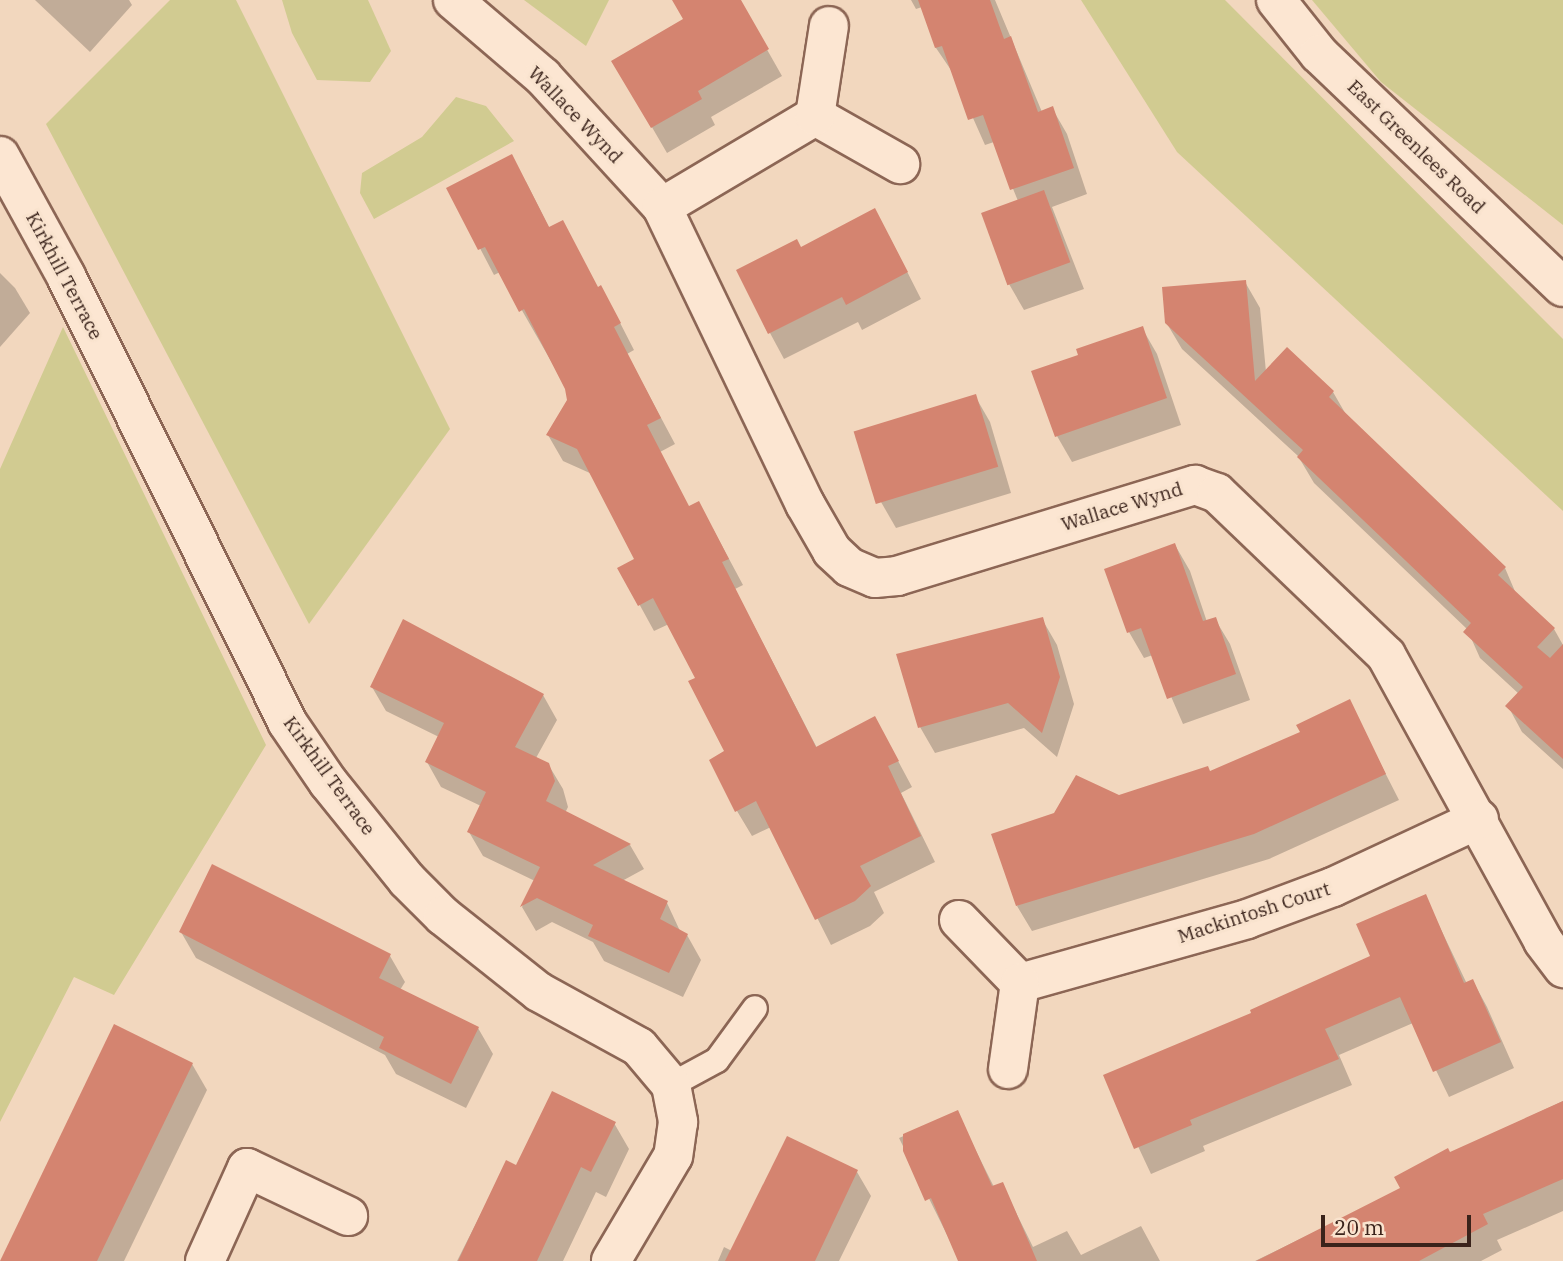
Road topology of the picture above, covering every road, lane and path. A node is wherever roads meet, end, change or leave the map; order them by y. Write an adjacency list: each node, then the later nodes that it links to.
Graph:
1 (453, 0): 7 (street, Wallace Wynd)
2 (1276, 0): 8 (street, East Greenlees Road)
3 (829, 26): 4 (street)
4 (815, 116): 6 (street); 7 (street)
5 (0, 156): 15 (street, Kirkhill Terrace)
6 (900, 164)
7 (662, 207): 9 (street, Wallace Wynd)
8 (1563, 287)
9 (1479, 819): 11 (street, Wallace Wynd); 12 (street, Mackintosh Court)
10 (959, 920): 12 (street)
11 (1563, 968)
12 (1020, 983): 14 (street)
13 (755, 1008): 15 (lane)
14 (1008, 1069)
15 (671, 1085): 18 (street)
16 (348, 1216): 17 (street)
17 (205, 1261)
18 (611, 1261)

